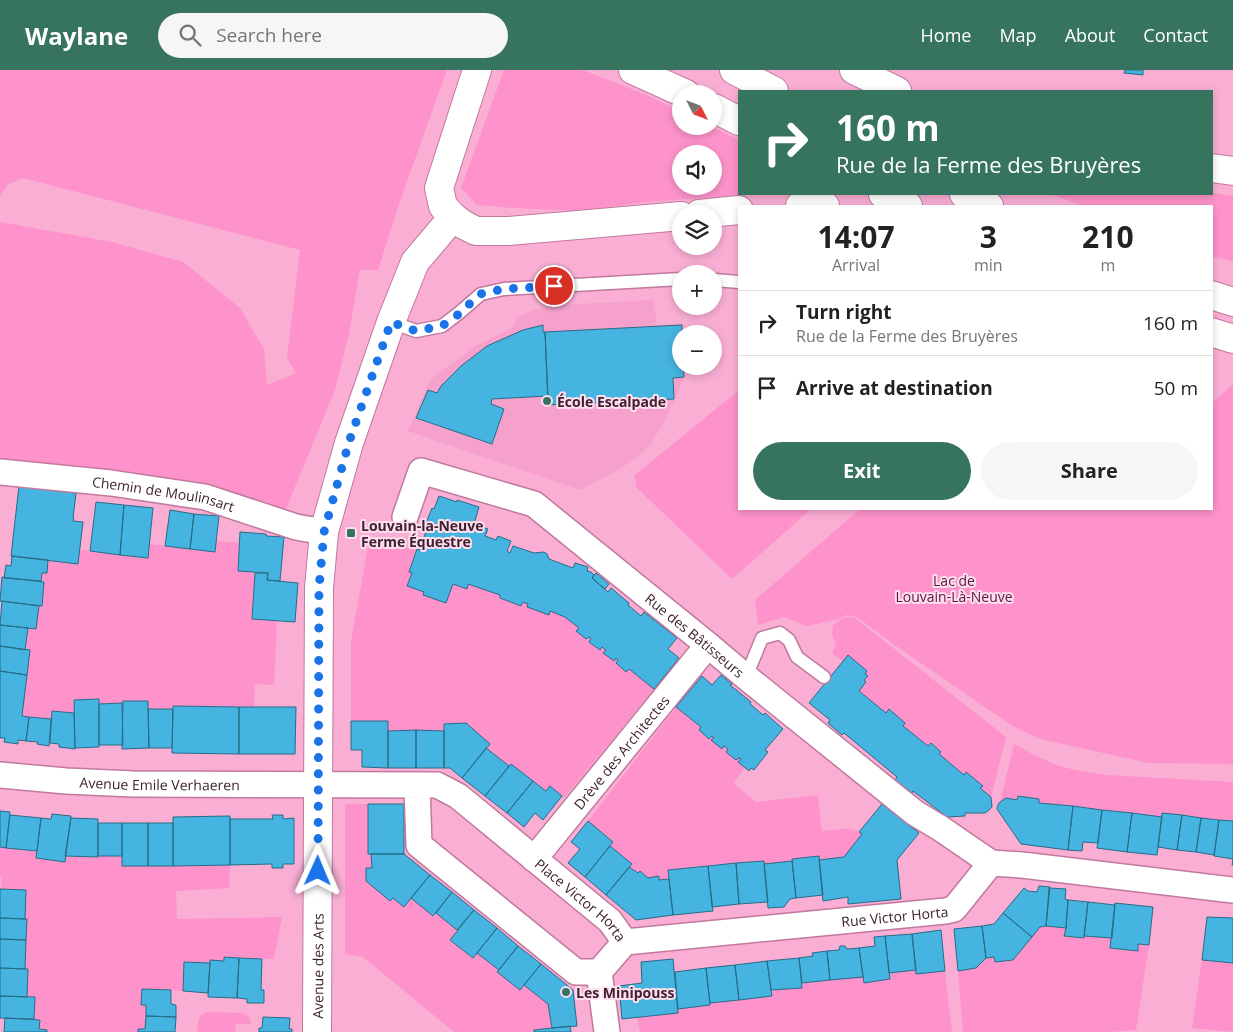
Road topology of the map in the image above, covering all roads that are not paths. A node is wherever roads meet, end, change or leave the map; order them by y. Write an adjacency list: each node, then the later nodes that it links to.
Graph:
1 (477, 70): 13 (main road)
2 (633, 70): 4 (main road)
3 (854, 70): 5 (main road)
4 (672, 88)
5 (895, 90)
6 (1213, 168): 7 (main road)
7 (1233, 171)
8 (885, 195): 10 (main road)
9 (966, 195): 11 (main road)
10 (906, 205)
11 (987, 205)
12 (672, 217): 13 (main road)
13 (453, 218): 19 (main road, Avenue des Arts)
14 (672, 280): 19 (lane)
15 (722, 281): 16 (lane)
16 (738, 282)
17 (1213, 295): 18 (main road)
18 (1233, 302)
19 (391, 322): 24 (main road, Avenue des Arts)
20 (1213, 333): 21 (main road)
21 (1233, 339)
22 (0, 472): 24 (street, Chemin de Moulinsart)
23 (405, 517): 25 (street, Rue des Bâtisseurs)
24 (324, 532): 29 (main road, Avenue des Arts)
25 (708, 645): 26 (street, Rue des Bâtisseurs); 31 (street, Drève des Architectes)
26 (746, 677): 27 (lane); 32 (street, Rue des Bâtisseurs)
27 (824, 677)
28 (0, 775): 29 (street, Avenue Emile Verhaeren)
29 (318, 785): 30 (street); 36 (main road, Avenue des Arts)
30 (418, 786): 31 (street, Place Victor Horta); 35 (street)
31 (534, 859): 34 (street, Place Victor Horta)
32 (991, 863): 33 (street); 34 (street, Rue Victor Horta)
33 (1233, 890)
34 (625, 942): 35 (street, Place Victor Horta)
35 (599, 972): 37 (street)
36 (317, 1032)
37 (607, 1032)

